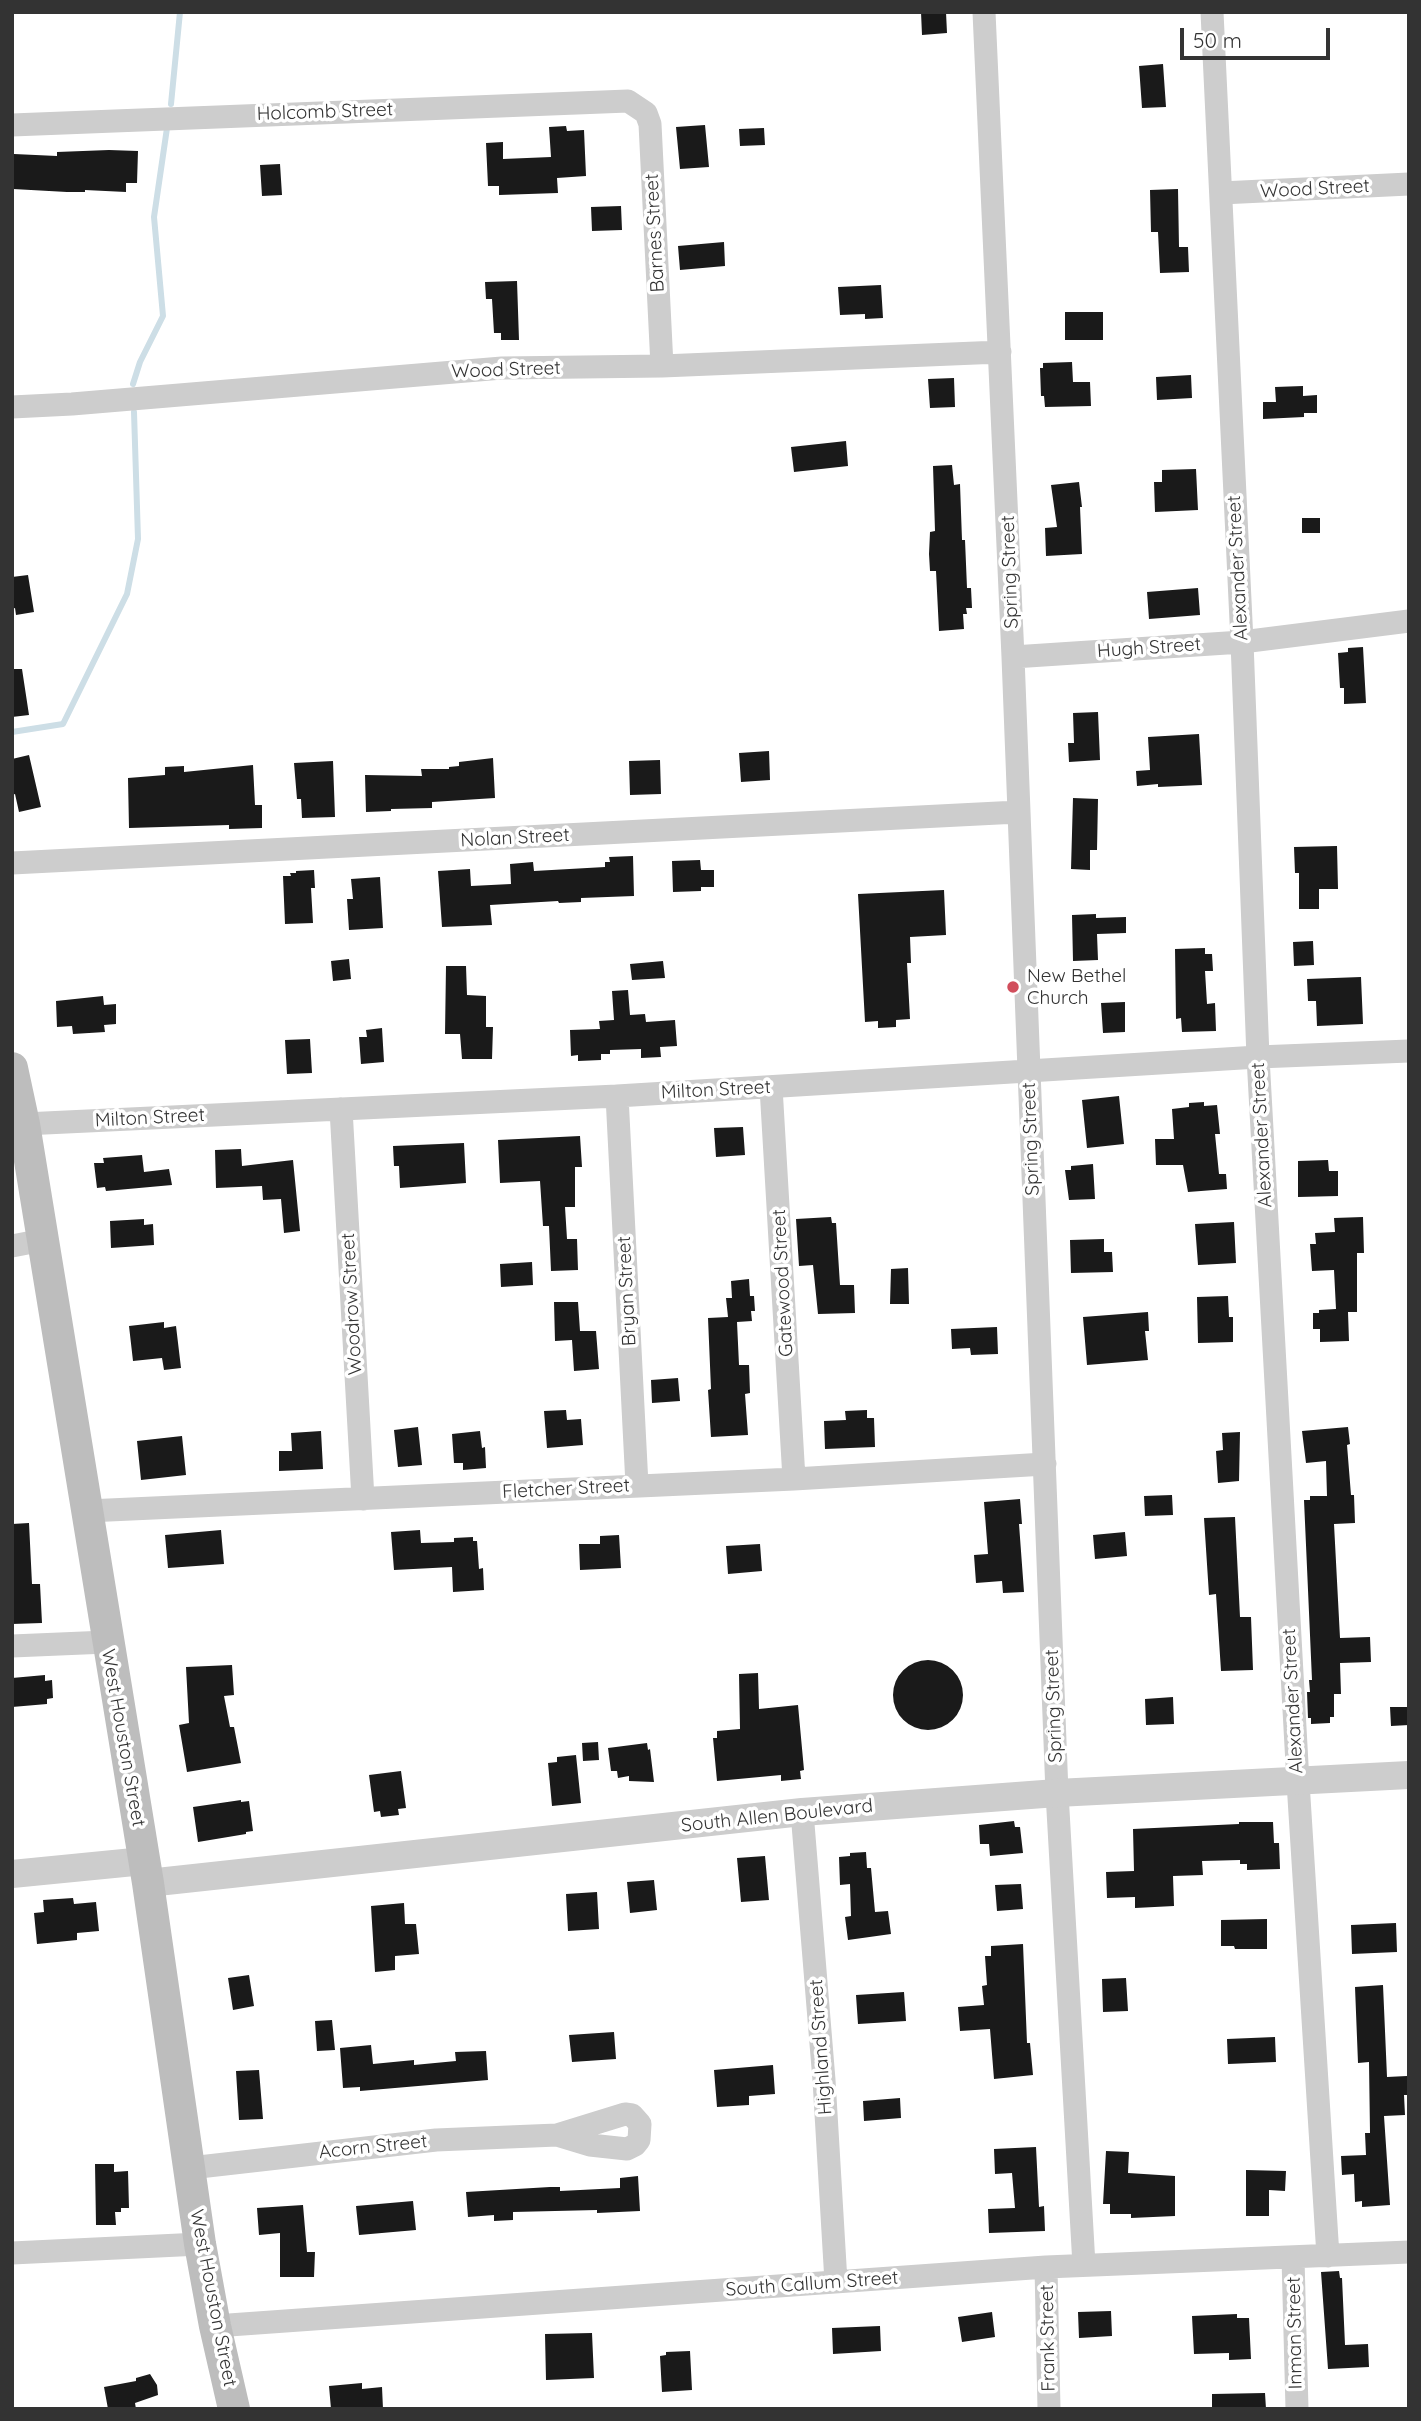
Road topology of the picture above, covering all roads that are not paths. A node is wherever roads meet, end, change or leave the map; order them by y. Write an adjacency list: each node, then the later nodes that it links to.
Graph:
1 (984, 12): 7 (street, Spring Street)
2 (1212, 12): 6 (street, Alexander Street)
3 (636, 106): 4 (street, Holcomb Street); 8 (street, Barnes Street)
4 (12, 125)
5 (1409, 184): 6 (street, Wood Street)
6 (1221, 193): 11 (street, Alexander Street)
7 (1000, 352): 8 (street, Wood Street); 12 (street, Spring Street)
8 (662, 366): 9 (street, Wood Street)
9 (12, 407)
10 (1409, 621): 11 (street, Hugh Street)
11 (1242, 642): 12 (street, Hugh Street); 16 (street, Alexander Street)
12 (1013, 657): 13 (street, Spring Street)
13 (1018, 812): 14 (street, Nolan Street); 18 (street, Spring Street)
14 (12, 863)
15 (1409, 1051): 16 (street, Milton Street)
16 (1258, 1057): 18 (street, Milton Street); 32 (street, Alexander Street)
17 (12, 1068): 22 (main road, West Houston Street)
18 (1028, 1071): 19 (street, Milton Street); 24 (street, Spring Street)
19 (771, 1087): 20 (street, Milton Street); 25 (street, Gatewood Street)
20 (617, 1096): 21 (street, Milton Street); 26 (street, Bryan Street)
21 (341, 1110): 22 (street, Milton Street); 27 (street, Woodrow Street)
22 (23, 1124): 23 (main road, West Houston Street)
23 (27, 1243): 28 (main road, West Houston Street)
24 (1045, 1464): 25 (street, Fletcher Street); 33 (street, Spring Street)
25 (794, 1479): 26 (street, Fletcher Street)
26 (637, 1485): 27 (street, Fletcher Street)
27 (363, 1499): 28 (street, Fletcher Street)
28 (87, 1511): 29 (main road, West Houston Street)
29 (107, 1642): 30 (street); 35 (main road, West Houston Street)
30 (12, 1646)
31 (1409, 1775): 32 (street, South Allen Boulevard)
32 (1298, 1782): 33 (street, South Allen Boulevard); 42 (street, Alexander Street)
33 (1057, 1793): 34 (street, South Allen Boulevard); 44 (street, Spring Street)
34 (802, 1812): 35 (street, South Allen Boulevard); 46 (street, Highland Street)
35 (146, 1872): 36 (street, South Allen Boulevard); 38 (main road, West Houston Street)
36 (12, 1874)
37 (557, 2135): 38 (street, Acorn Street)
38 (190, 2168): 39 (main road, West Houston Street)
39 (201, 2244): 41 (street); 47 (main road, West Houston Street)
40 (1409, 2252): 42 (street, South Callum Street)
41 (12, 2253)
42 (1328, 2256): 43 (street, South Callum Street)
43 (1293, 2258): 44 (street, South Callum Street); 50 (street, Inman Street)
44 (1084, 2265): 45 (street, South Callum Street)
45 (1046, 2267): 46 (street, South Callum Street); 49 (street, Frank Street)
46 (836, 2282): 47 (street, South Callum Street)
47 (215, 2326): 48 (main road, West Houston Street)
48 (234, 2409)
49 (1049, 2409)
50 (1297, 2409)

